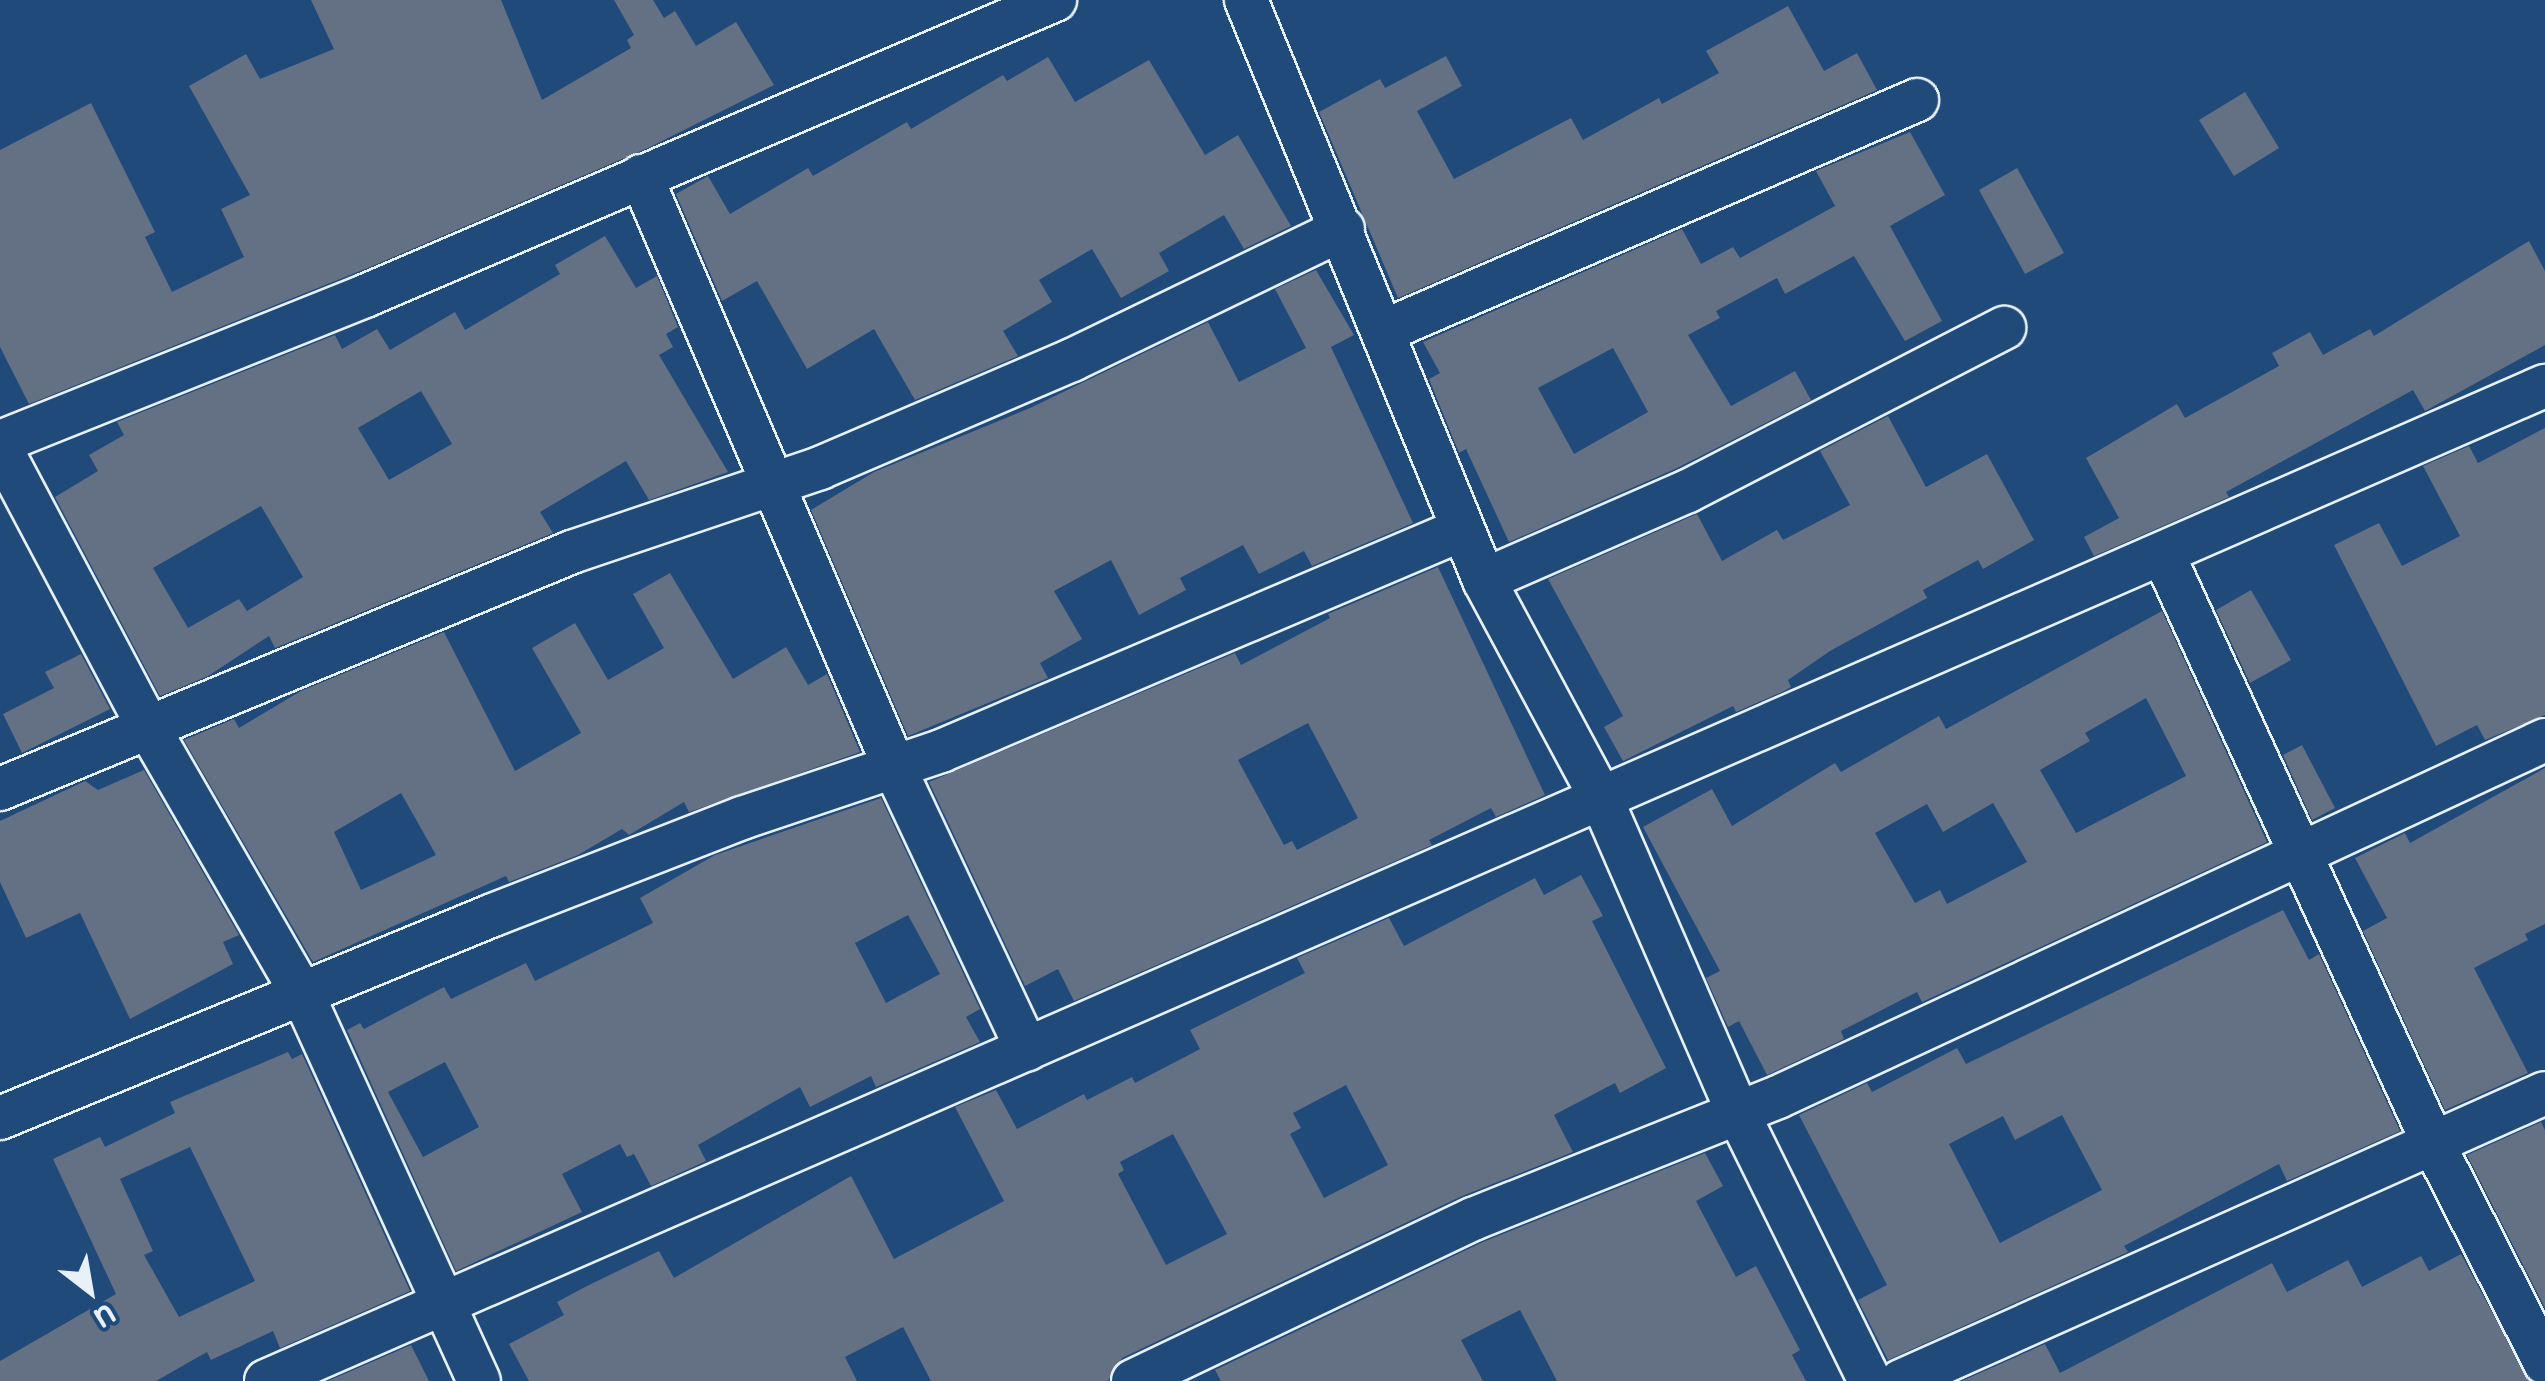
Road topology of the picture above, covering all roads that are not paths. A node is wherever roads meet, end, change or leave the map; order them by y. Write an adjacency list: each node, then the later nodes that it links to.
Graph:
1 (1055, 0): 4 (street)
2 (1246, 0): 5 (street)
3 (1916, 100): 7 (street)
4 (641, 176): 9 (street); 10 (street)
5 (1344, 228): 7 (street); 10 (street)
6 (2004, 328): 13 (street)
7 (1384, 331): 11 (street)
8 (2545, 386): 12 (street)
9 (0, 444): 14 (street)
10 (776, 486): 14 (street); 16 (street)
11 (1464, 528): 13 (street); 16 (street)
12 (2163, 554): 18 (street); 19 (street)
13 (1484, 580): 18 (street)
14 (148, 728): 17 (street); 20 (street)
15 (2545, 740): 19 (street)
16 (895, 770): 20 (street); 21 (street)
17 (0, 789)
18 (1600, 798): 21 (street); 23 (street)
19 (2297, 854): 23 (street); 25 (street)
20 (303, 995): 24 (street); 26 (street)
21 (1027, 1050): 26 (street)
22 (2545, 1093): 25 (street)
23 (1736, 1109): 30 (street); 31 (street)
24 (0, 1118)
25 (2433, 1143): 27 (street); 32 (street)
26 (445, 1305): 28 (street); 29 (street)
27 (2545, 1363)
28 (266, 1381)
29 (479, 1381)
30 (1133, 1381)
31 (1870, 1381)
32 (1902, 1381)

